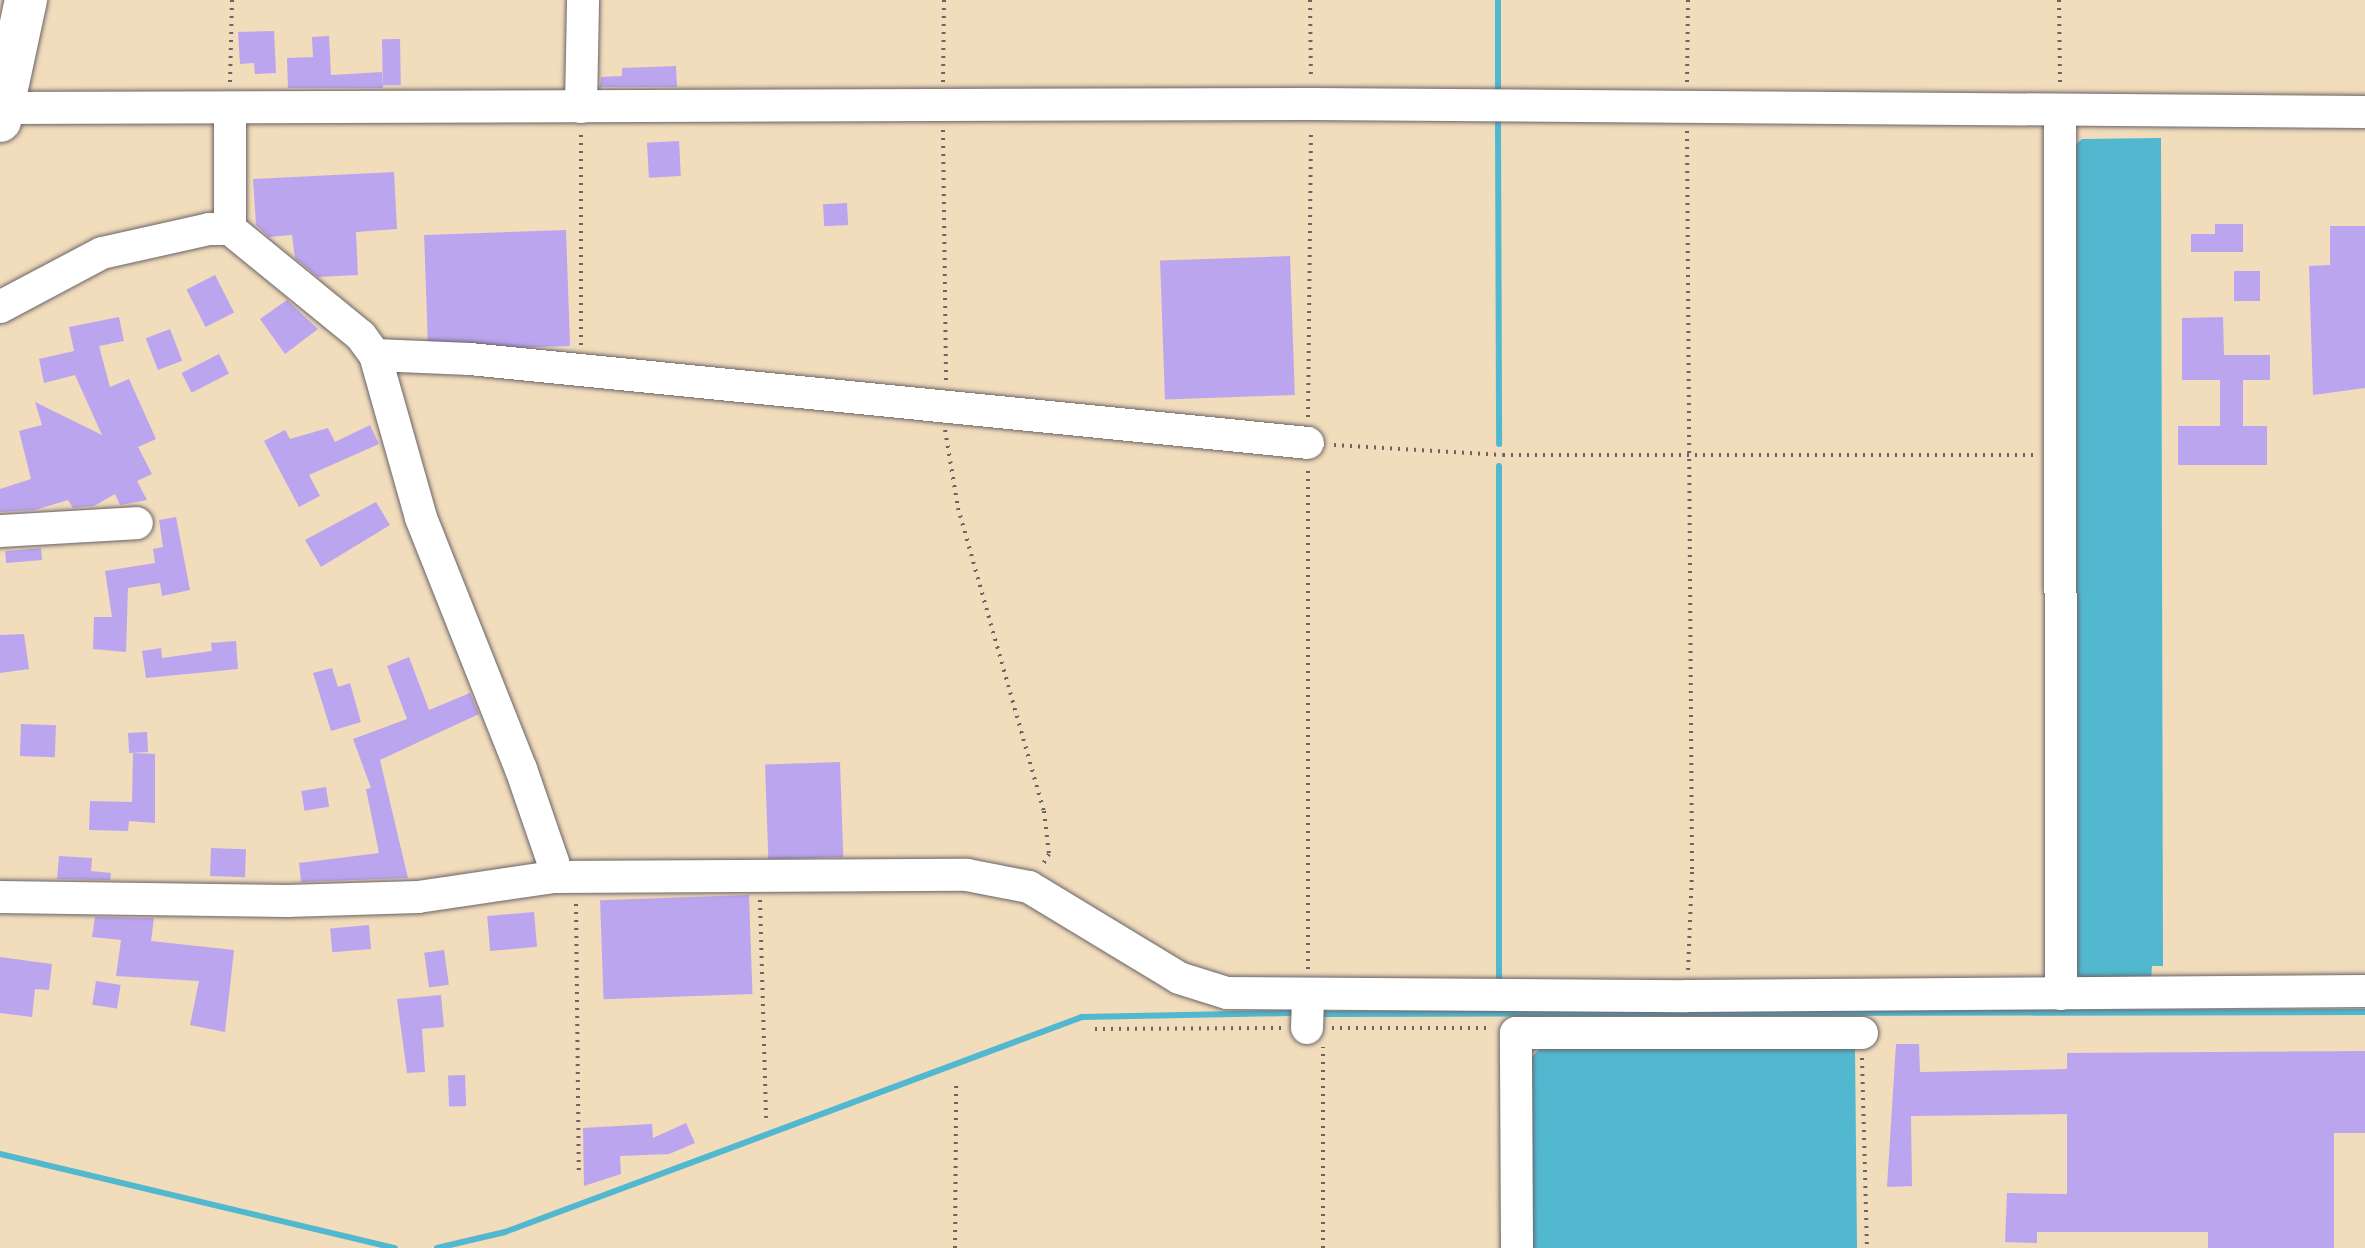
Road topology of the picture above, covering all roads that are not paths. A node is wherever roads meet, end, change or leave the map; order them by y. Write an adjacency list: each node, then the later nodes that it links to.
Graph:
1 (26, 0): 7 (main road)
2 (583, 0): 3 (street)
3 (581, 107): 4 (street); 5 (street)
4 (230, 109): 7 (street); 8 (street)
5 (2060, 111): 6 (street); 17 (street)
6 (2365, 112)
7 (2, 114)
8 (230, 229): 9 (street); 10 (street)
9 (0, 307)
10 (375, 355): 11 (street); 14 (street)
11 (1308, 443)
12 (137, 523): 13 (street)
13 (0, 531)
14 (564, 878): 15 (street); 18 (street)
15 (0, 897)
16 (2365, 991): 17 (street)
17 (2061, 994): 18 (street)
18 (1687, 1016): 19 (street); 20 (street)
19 (1862, 1033)
20 (1517, 1248)

